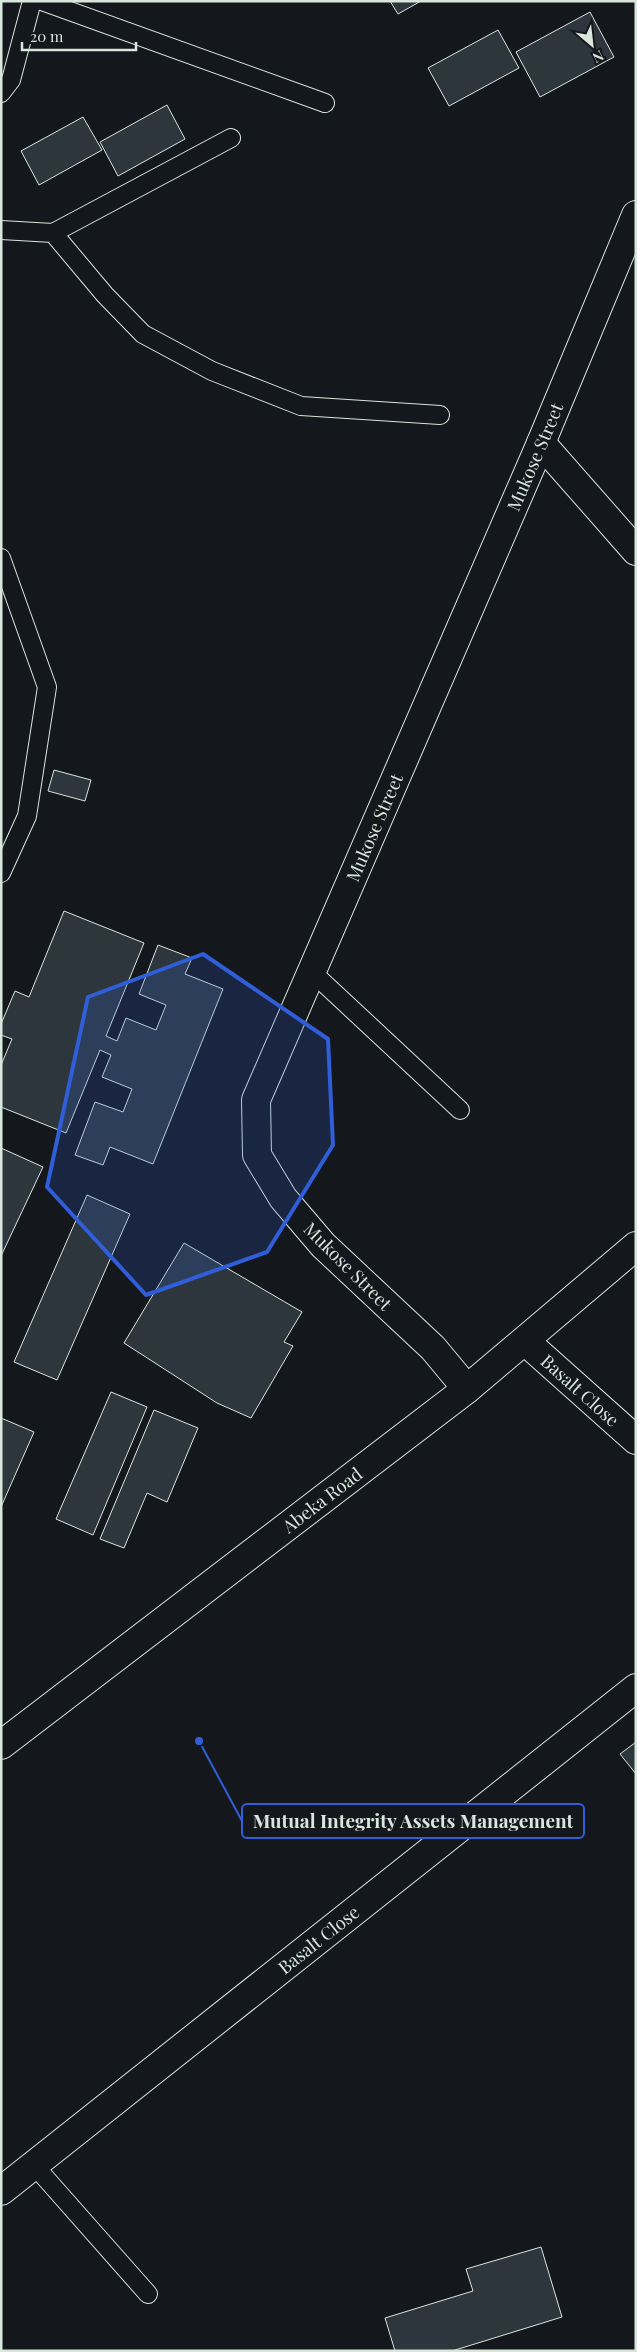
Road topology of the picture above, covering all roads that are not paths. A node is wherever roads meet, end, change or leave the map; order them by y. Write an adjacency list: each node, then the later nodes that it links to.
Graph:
1 (32, 1): 3 (lane)
2 (42, 1): 4 (lane)
3 (1, 93)
4 (325, 103)
5 (231, 138): 8 (lane)
6 (636, 214): 10 (street, Mukose Street)
7 (1, 230): 8 (lane)
8 (53, 233): 9 (lane)
9 (440, 415)
10 (541, 443): 11 (street); 14 (street, Mukose Street)
11 (636, 552)
12 (1, 558): 13 (lane)
13 (1, 873)
14 (312, 972): 15 (lane); 18 (street, Mukose Street)
15 (460, 1110)
16 (636, 1246): 17 (street, Abeka Road)
17 (525, 1341): 18 (street, Abeka Road); 19 (street, Basalt Close)
18 (467, 1389): 21 (street, Abeka Road)
19 (636, 1440)
20 (636, 1688): 22 (street, Basalt Close)
21 (1, 1745)
22 (34, 2165): 23 (street, Basalt Close); 24 (lane)
23 (1, 2191)
24 (148, 2294)

